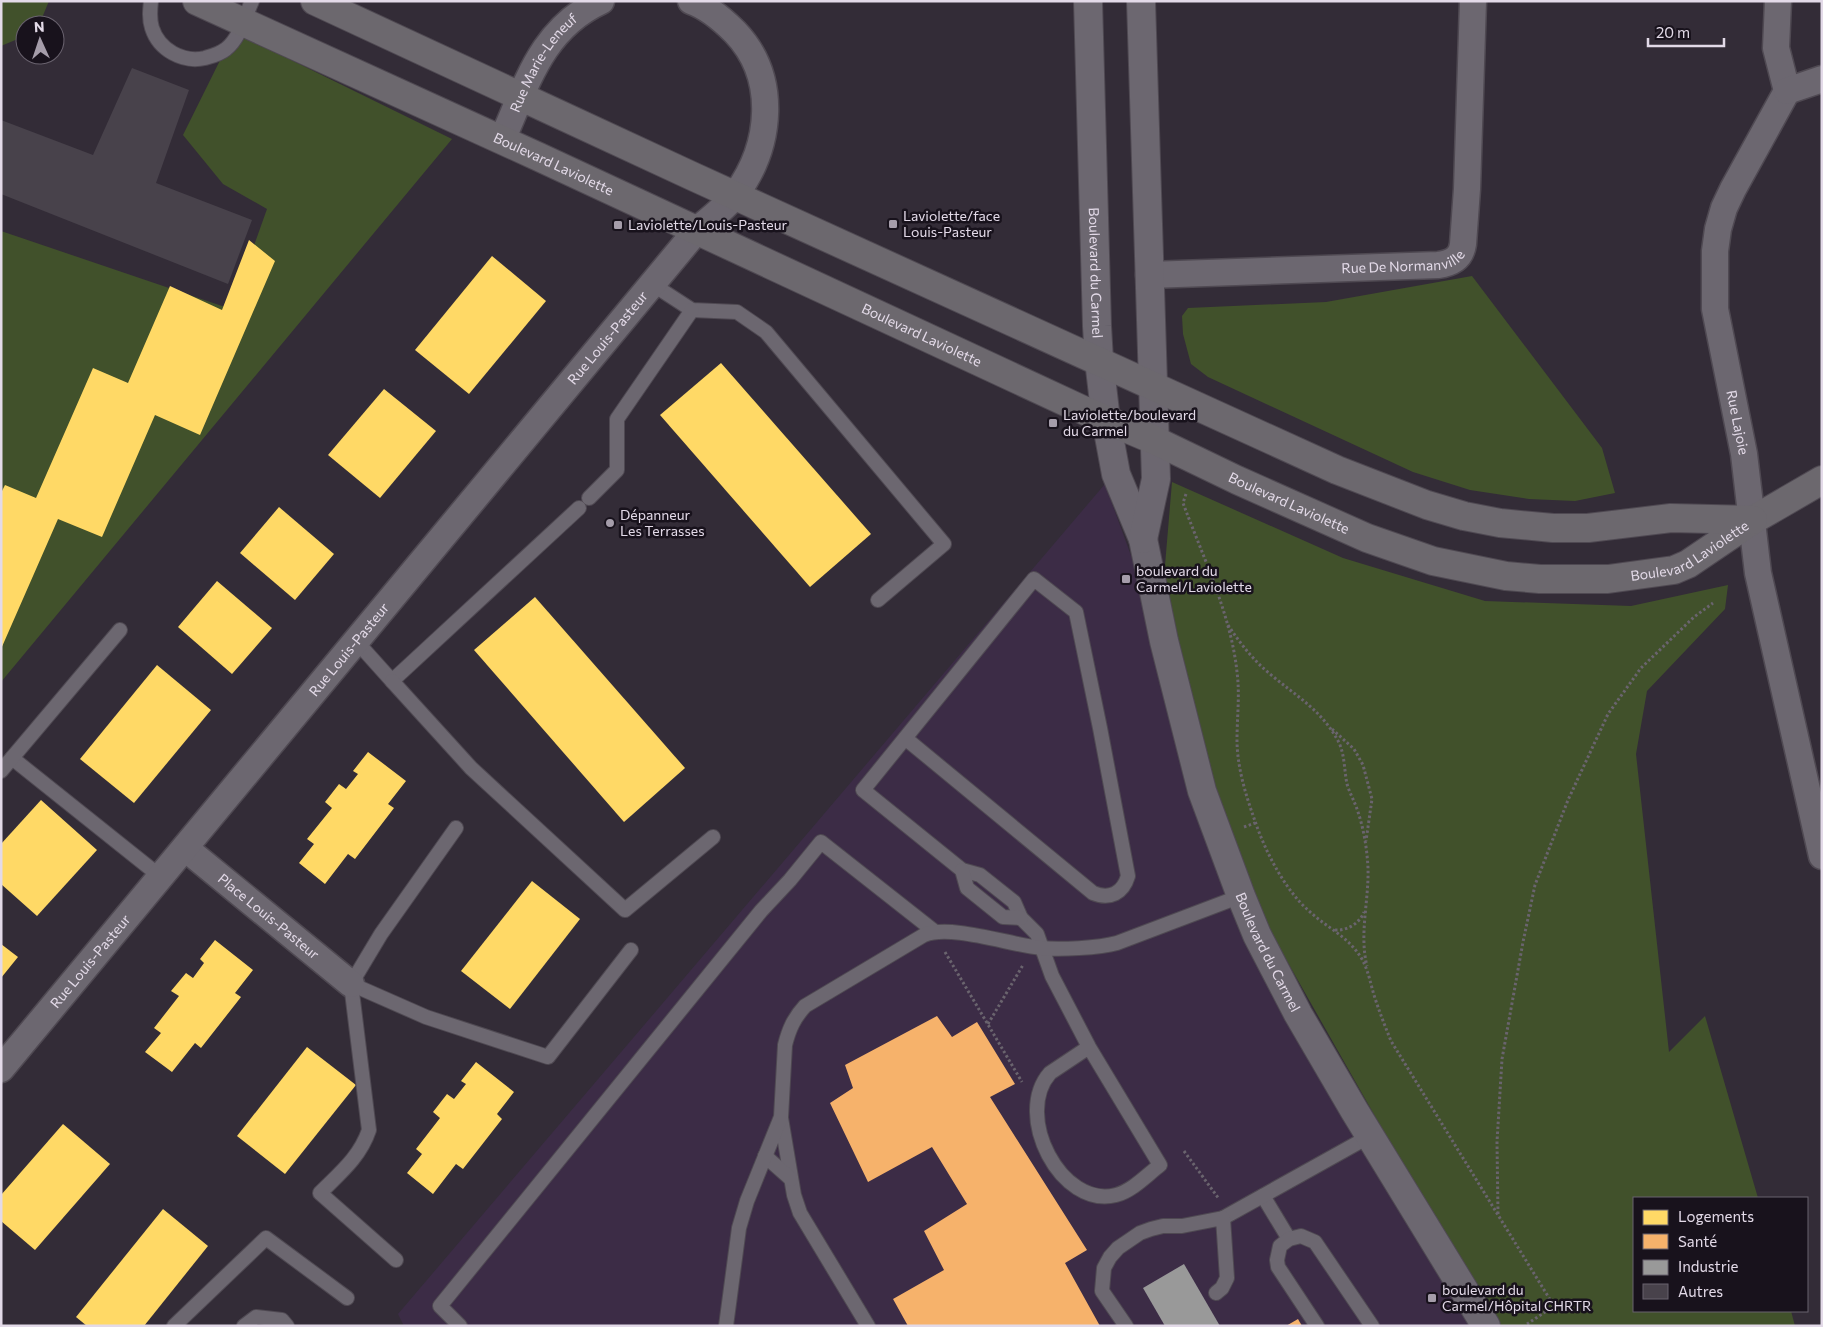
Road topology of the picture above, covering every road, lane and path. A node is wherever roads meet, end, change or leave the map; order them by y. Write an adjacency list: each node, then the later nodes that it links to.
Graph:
1 (151, 1): 10 (lane)
2 (197, 1): 10 (main road, Boulevard Laviolette)
3 (315, 1): 13 (main road, Boulevard Laviolette)
4 (601, 1): 13 (street, Rue Marie-Leneuf)
5 (1088, 1): 20 (street, Boulevard du Carmel)
6 (1141, 1): 17 (street, Boulevard du Carmel)
7 (1472, 1): 17 (street, Rue De Normanville)
8 (1778, 1): 12 (street)
9 (696, 2): 15 (street)
10 (247, 12): 14 (main road, Boulevard Laviolette)
11 (1822, 79): 12 (street)
12 (1787, 91): 26 (street, Rue Lajoie)
13 (522, 96): 14 (street, Rue Marie-Leneuf); 15 (main road, Boulevard Laviolette)
14 (502, 140): 16 (main road, Boulevard Laviolette)
15 (736, 195): 16 (street, Rue Louis-Pasteur); 20 (main road, Boulevard Laviolette)
16 (697, 230): 18 (street, Rue Louis-Pasteur); 22 (main road, Boulevard Laviolette)
17 (1149, 276): 21 (street, Boulevard du Carmel)
18 (652, 284): 19 (lane); 32 (street, Rue Louis-Pasteur)
19 (692, 310): 28 (lane); 33 (lane)
20 (1099, 360): 21 (main road, Boulevard Laviolette); 22 (street, Boulevard du Carmel)
21 (1154, 386): 23 (street, Boulevard du Carmel); 26 (main road, Boulevard Laviolette)
22 (1106, 420): 23 (main road, Boulevard Laviolette); 27 (street, Boulevard du Carmel)
23 (1154, 440): 26 (main road, Boulevard Laviolette); 27 (street, Boulevard du Carmel)
24 (1822, 480): 26 (main road)
25 (1186, 494): 30 (path)
26 (1753, 520): 42 (street, Rue Lajoie)
27 (1143, 539): 44 (street, Boulevard du Carmel)
28 (878, 600)
29 (1713, 603): 63 (path)
30 (1227, 622): 34 (path); 46 (path)
31 (120, 630): 36 (lane)
32 (356, 642): 33 (lane); 41 (street, Rue Louis-Pasteur)
33 (392, 681): 39 (lane)
34 (1328, 726): 40 (path); 40 (path)
35 (905, 738): 35 (lane); 48 (lane)
36 (12, 758): 37 (lane); 43 (lane)
37 (1, 771)
38 (456, 828): 51 (lane)
39 (713, 837)
40 (1366, 845): 45 (path)
41 (185, 848): 43 (street, Rue Louis-Pasteur); 51 (street, Place Louis-Pasteur)
42 (1822, 856)
43 (160, 878): 54 (street, Rue Louis-Pasteur)
44 (1241, 896): 48 (lane); 57 (street, Boulevard du Carmel)
45 (1365, 910): 46 (path); 50 (path)
46 (1332, 929): 50 (path)
47 (934, 931): 48 (lane); 52 (path); 56 (lane); 73 (lane)
48 (1043, 949): 52 (path); 53 (lane)
49 (631, 950): 51 (lane)
50 (1368, 974): 63 (path)
51 (351, 984): 66 (lane)
52 (988, 1024): 55 (path)
53 (1089, 1047): 55 (lane); 55 (lane)
54 (1, 1069)
55 (1039, 1091)
56 (781, 1117): 59 (lane); 60 (lane)
57 (1370, 1136): 61 (lane); 79 (street, Boulevard du Carmel)
58 (1184, 1151): 62 (path)
59 (765, 1156): 60 (lane); 74 (lane)
60 (791, 1180): 75 (lane)
61 (1263, 1196): 64 (lane); 65 (lane)
62 (1220, 1199)
63 (1498, 1215): 69 (path)
64 (1222, 1218): 67 (lane); 76 (lane)
65 (1289, 1239): 77 (lane); 78 (lane)
66 (396, 1260)
67 (1216, 1293)
68 (347, 1298): 70 (lane)
69 (1527, 1324)
70 (174, 1326)
71 (244, 1326): 72 (lane)
72 (287, 1326)
73 (460, 1326)
74 (726, 1326)
75 (868, 1326)
76 (1126, 1326)
77 (1317, 1326)
78 (1372, 1326)
79 (1486, 1326)

